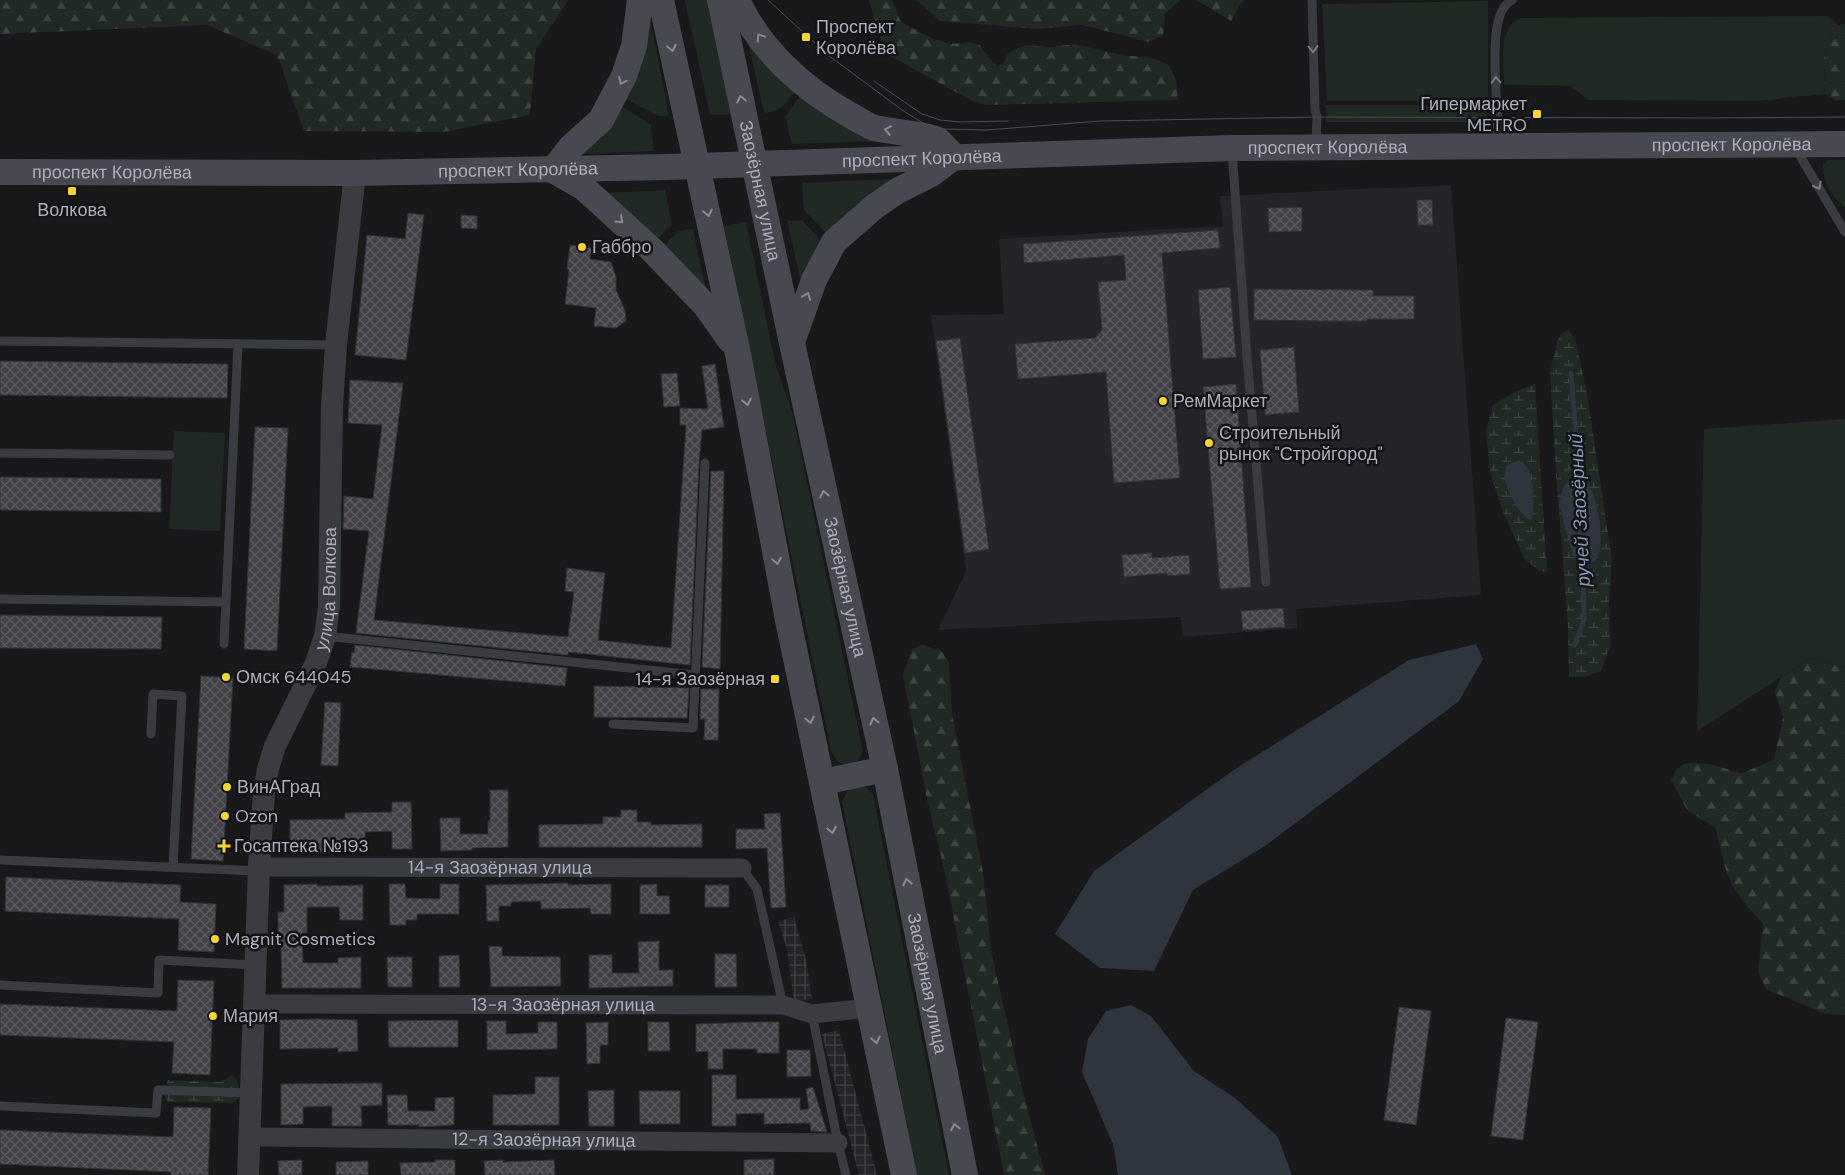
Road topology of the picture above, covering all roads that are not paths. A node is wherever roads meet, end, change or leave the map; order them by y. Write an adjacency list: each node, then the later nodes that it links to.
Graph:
1 (640, 0): 15 (main road, one-way to 15)
2 (662, 0): 14 (main road, one-way to 14)
3 (720, 0): 13 (main road, Заозёрная улица, one-way to 3)
4 (737, 0): 12 (main road, one-way to 4)
5 (1312, 0): 10 (lane, one-way to 10)
6 (1512, 0): 9 (lane, one-way to 6)
7 (1793, 144): 8 (main road, проспект Королёва); 9 (main road, проспект Королёва); 18 (lane, one-way to 18)
8 (1845, 144)
9 (1496, 146): 10 (main road, проспект Королёва)
10 (1316, 147): 11 (main road, проспект Королёва)
11 (1232, 148): 12 (main road, проспект Королёва); 27 (lane)
12 (954, 157): 13 (main road, проспект Королёва); 20 (main road, one-way to 12)
13 (754, 164): 14 (main road, проспект Королёва); 20 (main road, Заозёрная улица)
14 (697, 166): 15 (main road, проспект Королёва); 23 (main road, one-way to 23)
15 (553, 170): 17 (main road, проспект Королёва); 23 (main road, one-way to 23)
16 (0, 172): 17 (main road, проспект Королёва)
17 (355, 173): 22 (street, улица Волкова)
18 (1845, 232)
19 (0, 341): 21 (lane)
20 (792, 342): 35 (main road, Заозёрная улица, one-way to 20)
21 (238, 344): 22 (lane); 29 (lane)
22 (336, 345): 30 (street, улица Волкова)
23 (738, 354): 36 (main road, one-way to 36)
24 (0, 453): 25 (lane)
25 (170, 455)
26 (705, 463): 32 (lane)
27 (1266, 582)
28 (0, 599): 29 (lane)
29 (226, 602): 31 (lane)
30 (325, 636): 32 (lane); 40 (street, улица Волкова)
31 (224, 644)
32 (695, 675): 33 (lane)
33 (613, 724)
34 (151, 734): 38 (lane)
35 (885, 769): 36 (main road); 54 (main road, Заозёрная улица, one-way to 35)
36 (823, 782): 45 (main road, one-way to 45)
37 (0, 860): 38 (lane)
38 (173, 867): 40 (lane)
39 (742, 868): 40 (street, 14-я Заозёрная улица); 44 (lane)
40 (259, 869): 41 (street, улица Волкова)
41 (256, 965): 42 (lane); 43 (street, улица Волкова)
42 (0, 985)
43 (254, 1004): 44 (street, 13-я Заозёрная улица); 47 (street, улица Волкова)
44 (783, 1005): 46 (street, 13-я Заозёрная улица)
45 (869, 1008): 46 (street, 13-я Заозёрная улица); 53 (main road, one-way to 53)
46 (812, 1014): 50 (lane)
47 (251, 1093): 48 (lane); 49 (street, улица Волкова)
48 (0, 1106)
49 (249, 1137): 50 (street, 12-я Заозёрная улица); 51 (street, улица Волкова)
50 (838, 1142): 52 (lane)
51 (248, 1175)
52 (846, 1175)
53 (904, 1175)
54 (965, 1175)

